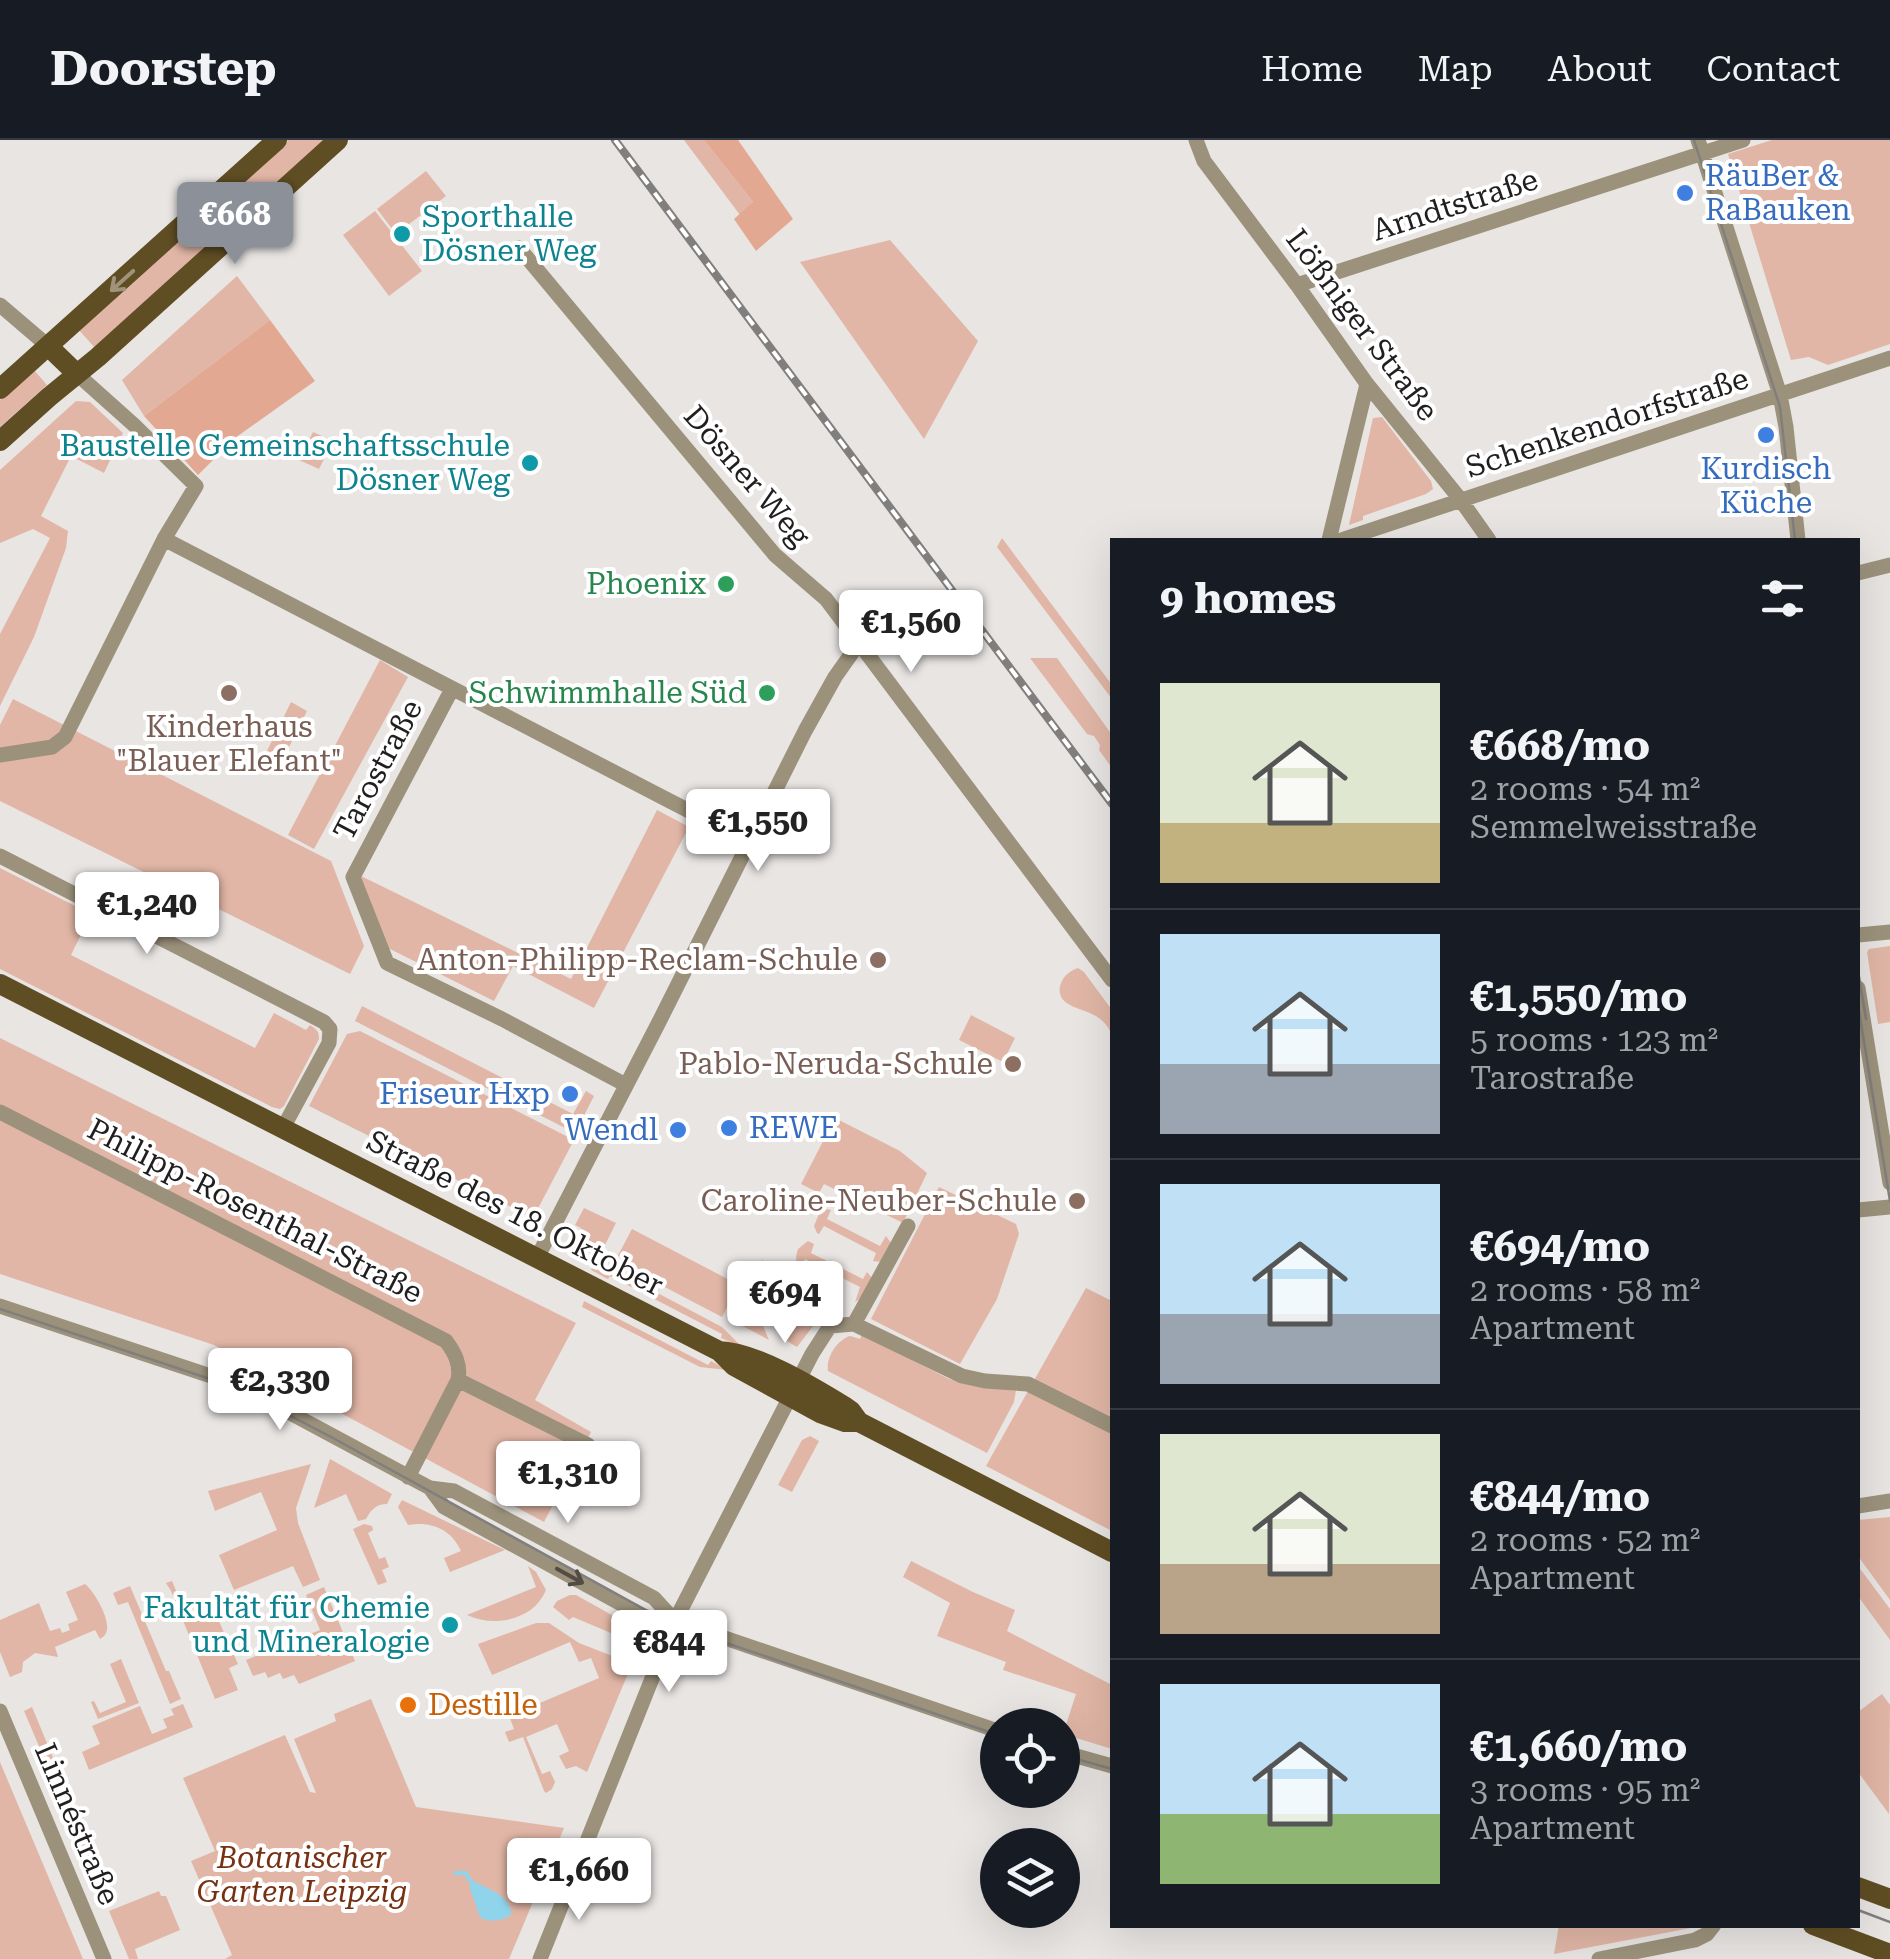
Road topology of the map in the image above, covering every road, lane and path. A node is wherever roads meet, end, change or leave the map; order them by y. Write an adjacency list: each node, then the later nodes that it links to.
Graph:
1 (277, 140): 9 (main road, one-way to 9)
2 (338, 140): 11 (main road)
3 (1196, 140): 7 (street, Lößniger Straße)
4 (1744, 140): 5 (street, Arndtstraße)
5 (1700, 147): 7 (street, Arndtstraße); 14 (street)
6 (519, 248): 24 (street, Dösner Weg)
7 (1298, 285): 12 (street, Lößniger Straße)
8 (0, 305): 9 (street)
9 (48, 346): 11 (main road); 13 (main road)
10 (1890, 358): 14 (street, Schenkendorfstraße)
11 (77, 374): 15 (main road); 21 (street)
12 (1367, 384): 16 (street, Lößniger Straße); 17 (street)
13 (0, 389)
14 (1780, 395): 16 (street, Schenkendorfstraße); 20 (street)
15 (0, 441)
16 (1460, 499): 18 (street, Schenkendorfstraße); 19 (street, Lößniger Straße)
17 (1330, 538)
18 (1347, 538)
19 (1488, 538)
20 (1798, 538)
21 (164, 539): 25 (street, Tarostraße); 26 (street)
22 (1890, 565): 23 (street)
23 (1860, 572)
24 (859, 643): 27 (street); 31 (street, Dösner Weg)
25 (452, 689): 27 (street, Tarostraße); 34 (street, Tarostraße)
26 (0, 755)
27 (749, 842): 34 (street)
28 (0, 856): 36 (street)
29 (1890, 932): 30 (street)
30 (1860, 935)
31 (1110, 977)
32 (0, 984): 36 (main road, Straße des 18. Oktober)
33 (1860, 1000): 37 (street)
34 (626, 1086): 41 (street)
35 (0, 1112): 44 (street, Philipp-Rosenthal-Straße)
36 (284, 1128): 41 (main road, Straße des 18. Oktober)
37 (1890, 1183)
38 (1890, 1206): 39 (street)
39 (1860, 1210)
40 (908, 1226): 43 (street)
41 (536, 1258): 45 (main road, Straße des 18. Oktober)
42 (0, 1306): 48 (street)
43 (854, 1324): 45 (street); 46 (street)
44 (458, 1380): 47 (street); 48 (street)
45 (795, 1389): 51 (main road, Straße des 18. Oktober); 52 (street)
46 (1110, 1425)
47 (588, 1445)
48 (408, 1477): 52 (street)
49 (1890, 1501): 50 (street)
50 (1860, 1506)
51 (1110, 1551)
52 (675, 1621): 54 (street); 63 (street)
53 (0, 1710): 62 (street, Linnéstraße)
54 (980, 1725)
55 (1080, 1757): 56 (street)
56 (1110, 1765)
57 (1860, 1887): 58 (main road)
58 (1890, 1900)
59 (1712, 1928): 64 (street)
60 (1821, 1928): 61 (main road)
61 (1890, 1954)
62 (104, 1959)
63 (540, 1959)
64 (1600, 1959)

